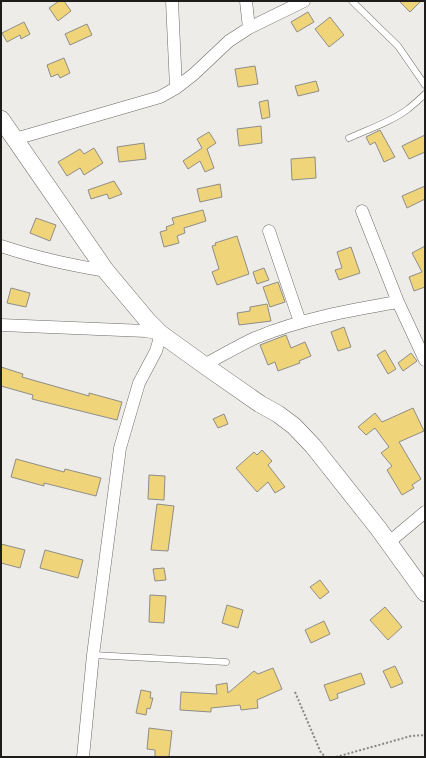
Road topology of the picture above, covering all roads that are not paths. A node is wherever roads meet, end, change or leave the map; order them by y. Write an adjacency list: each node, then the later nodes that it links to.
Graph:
1 (172, 1): 7 (street)
2 (246, 1): 5 (street)
3 (304, 1): 5 (street)
4 (352, 1): 6 (lane)
5 (249, 28): 7 (street)
6 (425, 85)
7 (176, 88): 11 (street)
8 (425, 94): 10 (lane)
9 (1, 120): 11 (street)
10 (349, 138)
11 (15, 139): 15 (street)
12 (362, 211): 16 (street)
13 (269, 231): 17 (street)
14 (1, 246): 15 (street)
15 (106, 271): 19 (street)
16 (398, 302): 17 (street); 20 (street)
17 (300, 322): 21 (street)
18 (1, 325): 19 (street)
19 (161, 334): 21 (street); 25 (street)
20 (425, 360)
21 (204, 365): 23 (street)
22 (425, 512): 23 (street)
23 (388, 543): 24 (street)
24 (425, 593)
25 (93, 655): 26 (lane); 27 (street)
26 (226, 662)
27 (83, 757)

